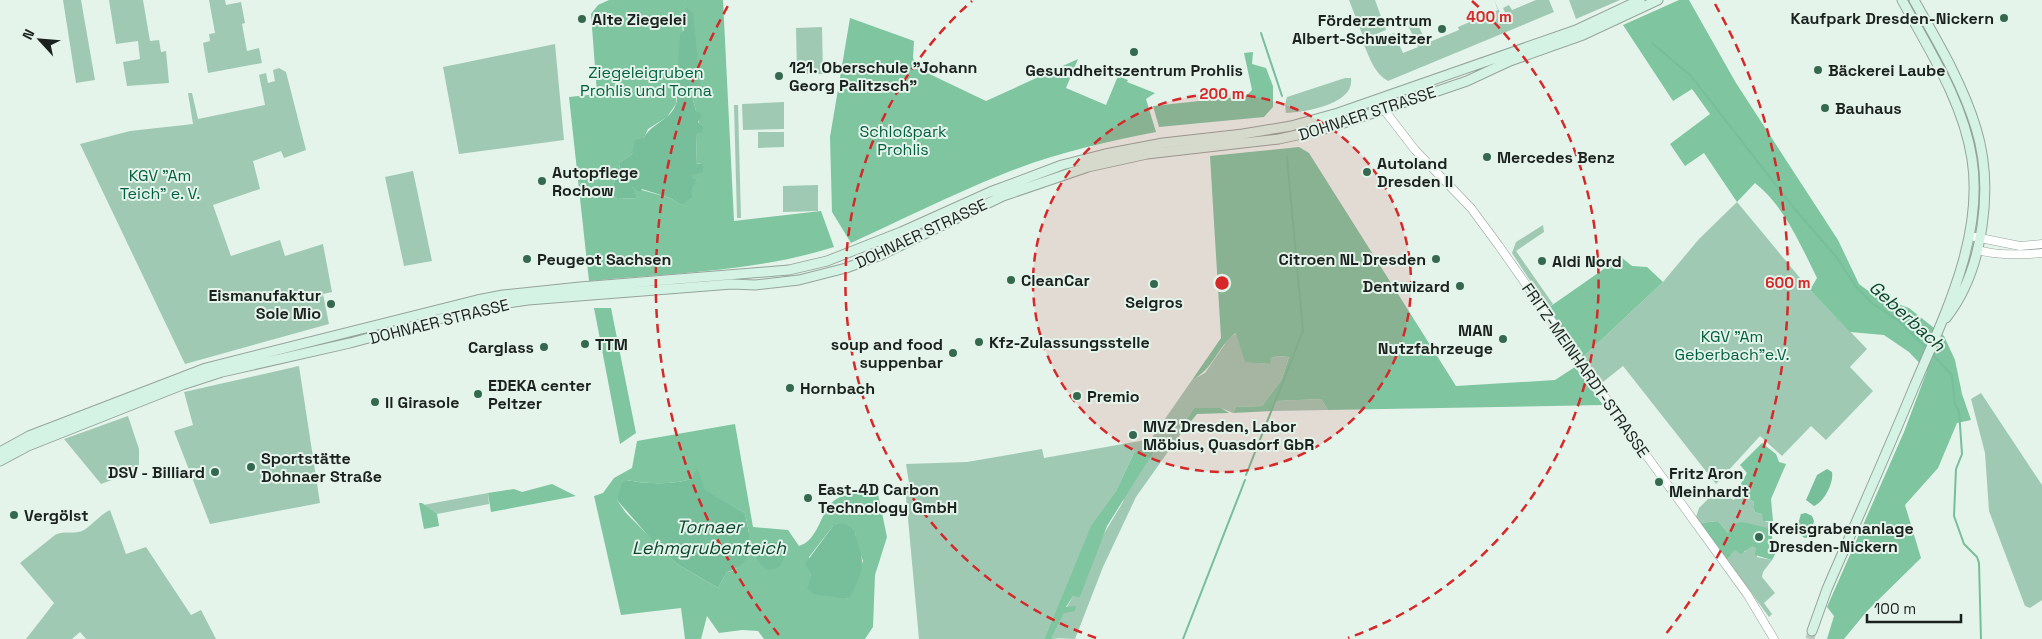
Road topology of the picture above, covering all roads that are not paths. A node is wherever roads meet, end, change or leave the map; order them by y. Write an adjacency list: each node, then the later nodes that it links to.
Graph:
1 (1640, 0): 13 (main road, DOHNAER STRASSE)
2 (1658, 0): 5 (main road, DOHNAER STRASSE)
3 (1902, 0): 6 (main road)
4 (1914, 0): 7 (main road)
5 (1385, 110): 14 (main road, DOHNAER STRASSE); 16 (street, FRITZ-MEINHARDT-STRASSE)
6 (1969, 235): 7 (street); 9 (main road)
7 (1980, 238): 8 (street); 10 (main road)
8 (2042, 244)
9 (1966, 246): 10 (main road); 12 (main road)
10 (1978, 250): 11 (street); 12 (main road)
11 (2042, 253)
12 (1940, 328): 15 (main road)
13 (0, 452)
14 (0, 461)
15 (1812, 631)
16 (1774, 639)

